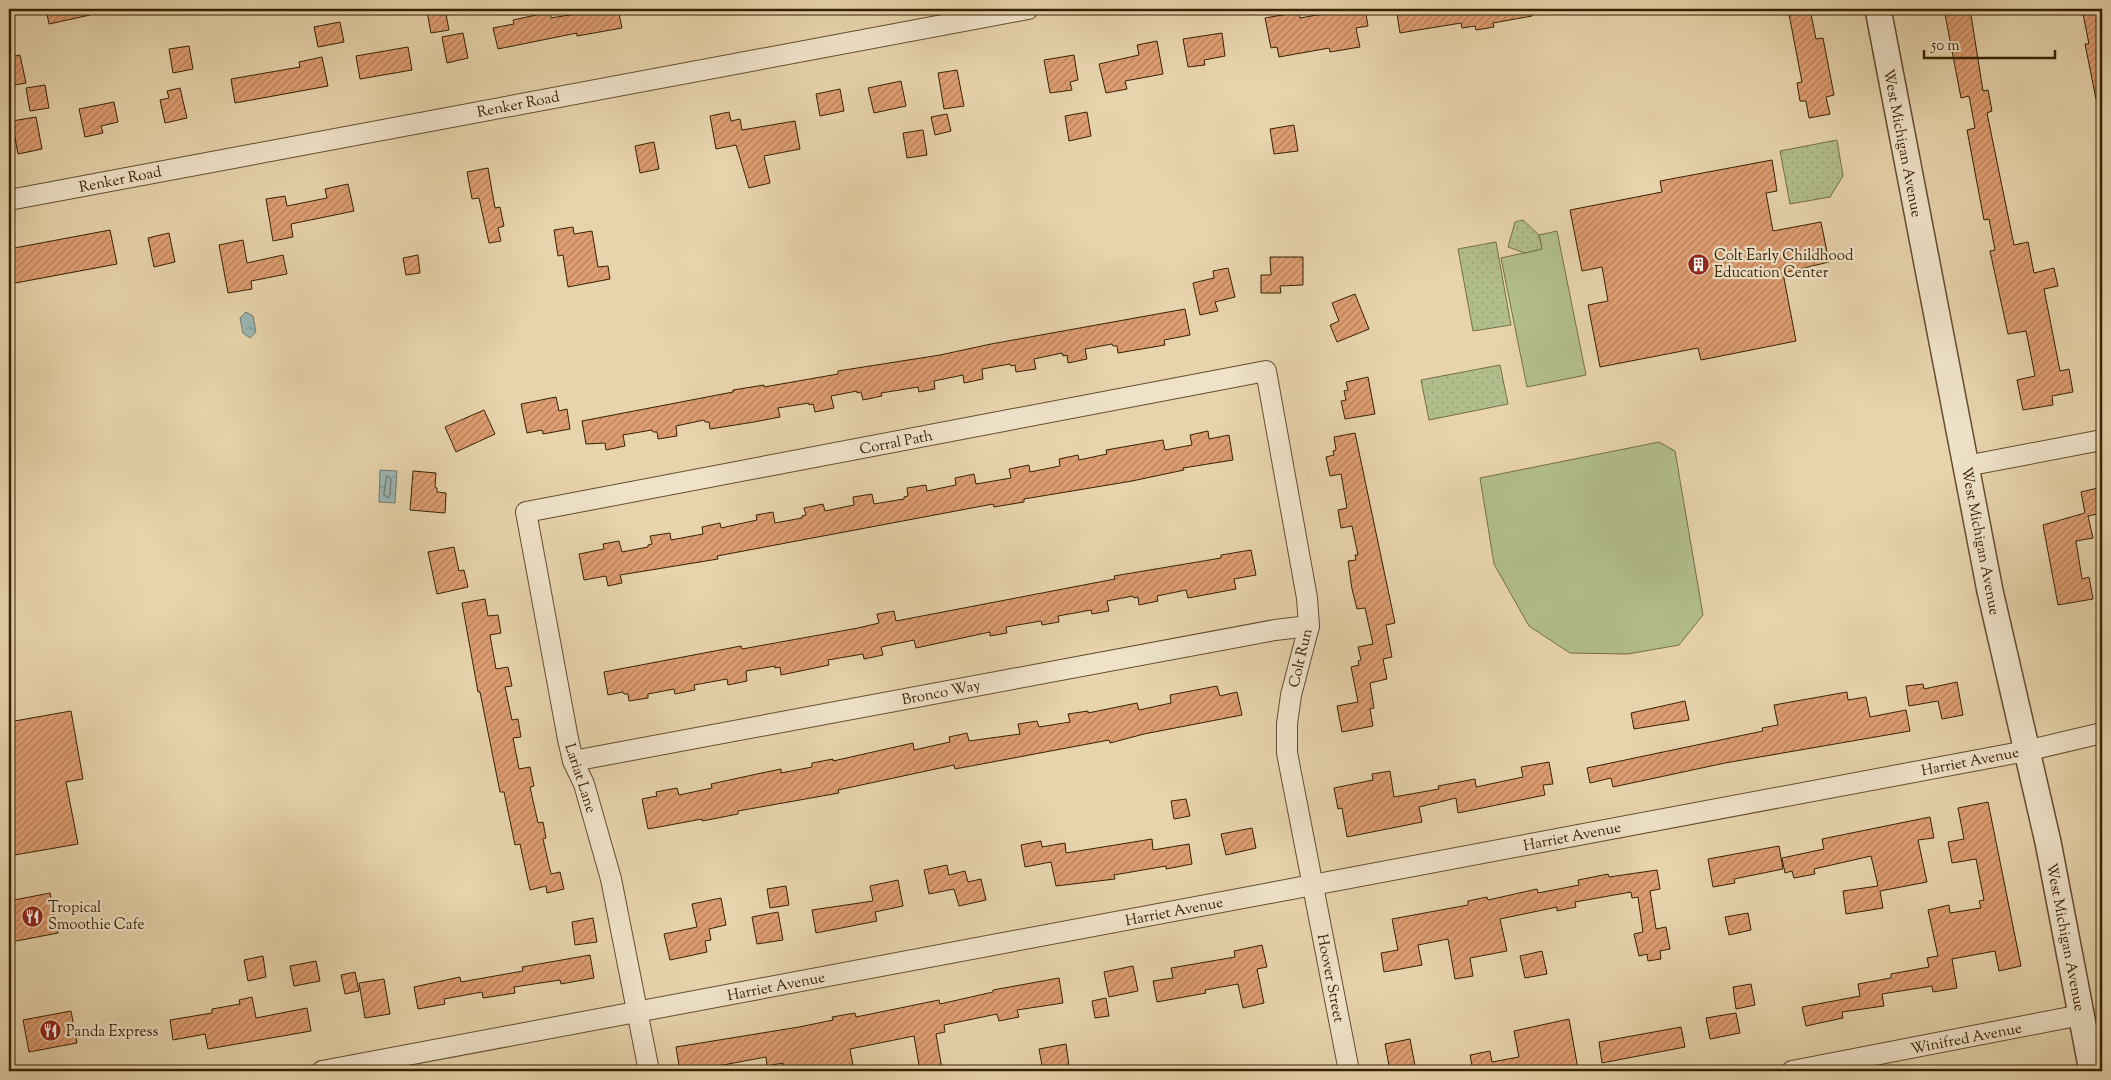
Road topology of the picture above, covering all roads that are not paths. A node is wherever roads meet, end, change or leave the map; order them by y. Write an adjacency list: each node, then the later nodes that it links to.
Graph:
1 (1028, 9): 3 (street, Renker Road)
2 (1878, 9): 6 (street, West Michigan Avenue)
3 (9, 200)
4 (1266, 372): 7 (street, Corral Path); 8 (street, Colt Run)
5 (2102, 440): 6 (street)
6 (1966, 466): 10 (street, West Michigan Avenue)
7 (526, 512): 11 (street, Lariat Lane)
8 (1308, 626): 11 (street, Bronco Way); 12 (street, Colt Run)
9 (2102, 733): 10 (street, Harriet Avenue)
10 (2026, 751): 12 (street, Harriet Avenue); 14 (street, West Michigan Avenue)
11 (573, 761): 13 (street, Lariat Lane)
12 (1312, 885): 13 (street, Harriet Avenue); 17 (street, Hoover Street)
13 (638, 1012): 15 (street, Harriet Avenue); 16 (street, Lariat Lane)
14 (2081, 1015): 18 (street, Winifred Avenue); 19 (street, West Michigan Avenue)
15 (322, 1071)
16 (649, 1071)
17 (1349, 1071)
18 (1792, 1071)
19 (2092, 1071)

